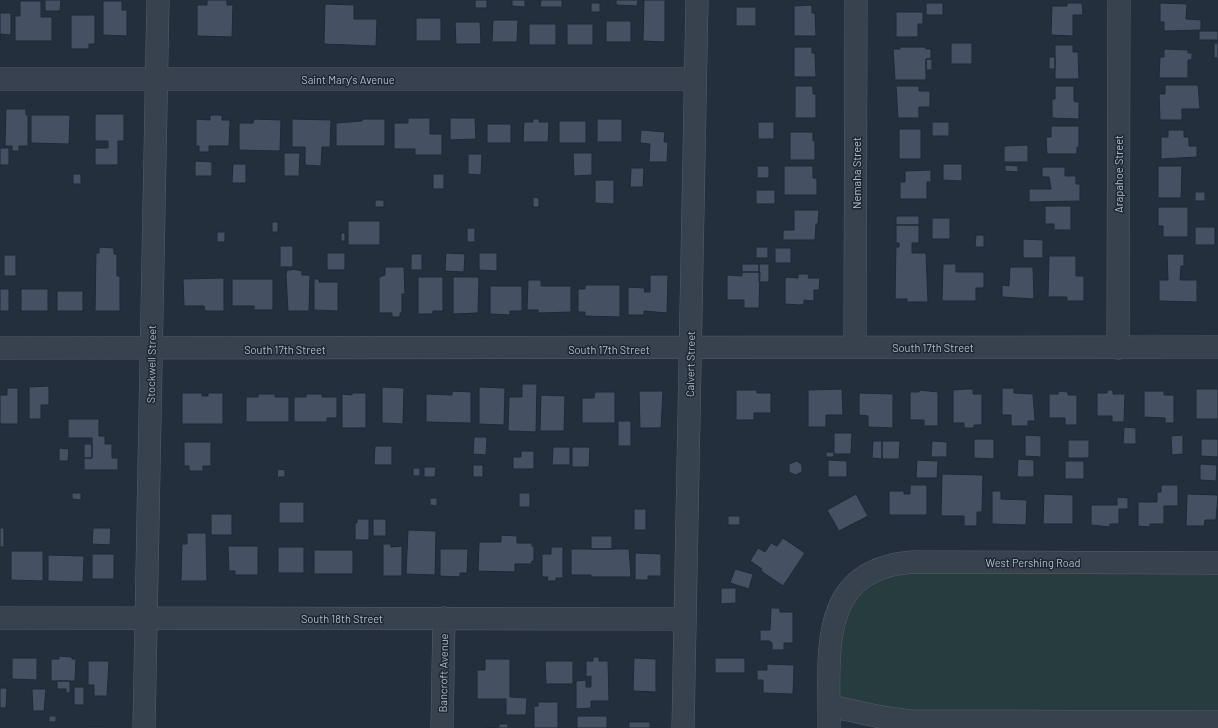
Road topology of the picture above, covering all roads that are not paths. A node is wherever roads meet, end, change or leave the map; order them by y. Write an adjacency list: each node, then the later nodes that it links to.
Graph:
1 (158, 0): 7 (street, Stockwell Street)
2 (697, 0): 6 (street, Calvert Street)
3 (856, 0): 8 (street, Nemaha Street)
4 (1119, 0): 12 (street, Arapahoe Street)
5 (0, 79): 7 (street, Saint Mary's Avenue)
6 (695, 79): 7 (street, Saint Mary's Avenue); 13 (street, Calvert Street)
7 (156, 80): 11 (street, Stockwell Street)
8 (855, 347): 12 (street, South 17th Street); 13 (street, South 17th Street)
9 (1218, 347): 12 (street, South 17th Street)
10 (0, 348): 11 (street, South 17th Street)
11 (152, 348): 13 (street, South 17th Street); 16 (street, Stockwell Street)
12 (1118, 348)
13 (690, 349): 18 (street, Calvert Street)
14 (1218, 563): 19 (street, West Pershing Road)
15 (0, 618): 16 (street, South 18th Street)
16 (146, 618): 17 (street, South 18th Street); 21 (street, Stockwell Street)
17 (444, 618): 18 (street, South 18th Street); 22 (street, Bancroft Avenue)
18 (684, 619): 23 (street, Calvert Street)
19 (830, 706): 20 (street); 24 (street)
20 (1218, 722)
21 (144, 728)
22 (442, 728)
23 (683, 728)
24 (829, 728)

